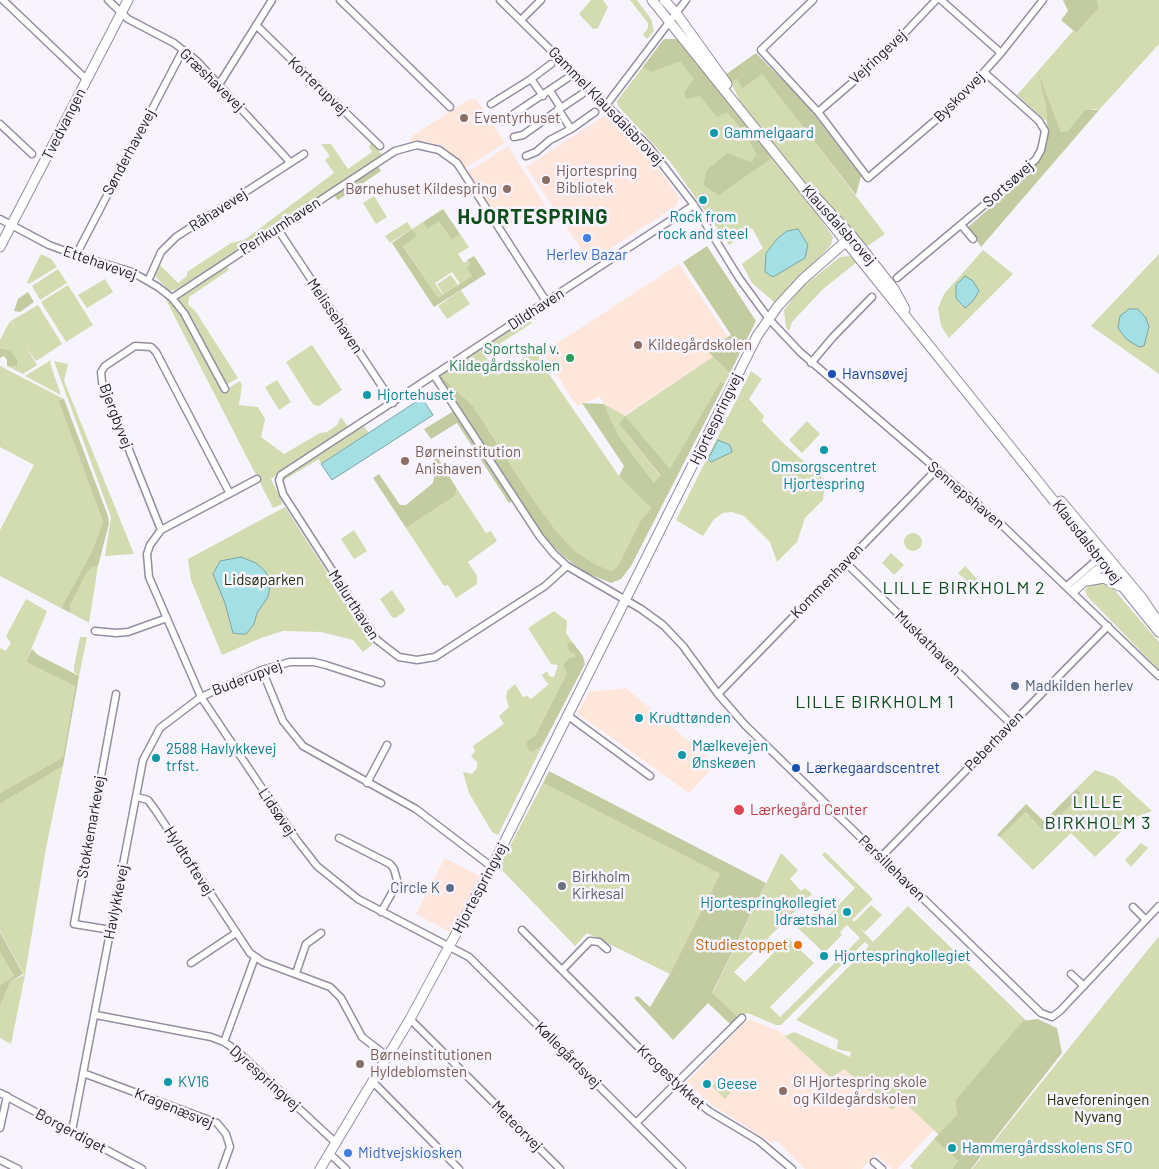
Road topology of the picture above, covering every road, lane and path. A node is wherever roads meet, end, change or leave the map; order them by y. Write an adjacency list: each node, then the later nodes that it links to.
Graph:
1 (3, 0): 26 (street)
2 (108, 0): 16 (street, Græshavevej)
3 (128, 0): 16 (street, Tvedvangen)
4 (272, 0): 19 (street)
5 (340, 0): 33 (street)
6 (500, 0): 17 (street, Gammel Klausdalsbrovej)
7 (541, 0): 17 (street)
8 (652, 0): 18 (street, Klausdalsbrovej)
9 (664, 0): 15 (street, Klausdalsbrovej)
10 (686, 0): 15 (street)
11 (813, 0): 37 (street)
12 (936, 0): 37 (street, Vejringevej)
13 (940, 0): 21 (street)
14 (1041, 3): 21 (street, Byskovvej)
15 (676, 13): 18 (street); 36 (street, Klausdalsbrovej)
16 (121, 14): 20 (street, Græshavevej); 26 (street, Tvedvangen)
17 (521, 20): 24 (street, Gammel Klausdalsbrovej)
18 (669, 22): 32 (street); 36 (street, Klausdalsbrovej)
19 (256, 25): 27 (street); 42 (street, Korterupvej)
20 (183, 50): 27 (street, Græshavevej); 55 (street, Sønderhavevej)
21 (1001, 53): 23 (street, Byskovvej)
22 (551, 64): 25 (street)
23 (984, 72): 37 (street, Byskovvej); 50 (street, Sortsøvej)
24 (575, 73): 28 (street); 32 (street, Gammel Klausdalsbrovej)
25 (530, 79): 30 (street); 31 (street)
26 (87, 80): 49 (street, Tvedvangen)
27 (220, 83): 46 (street, Græshavevej)
28 (550, 91): 30 (street); 34 (street)
29 (582, 94): 34 (street)
30 (543, 96): 38 (street)
31 (491, 104)
32 (607, 104): 47 (street, Gammel Klausdalsbrovej)
33 (450, 107)
34 (560, 109): 40 (street); 41 (street)
35 (595, 112): 40 (street)
36 (744, 112): 52 (street, Klausdalsbrovej)
37 (818, 112)
38 (503, 121)
39 (0, 124): 43 (street)
40 (571, 129): 45 (street)
41 (514, 137)
42 (380, 146)
43 (32, 154)
44 (304, 154): 46 (street, Råhavevej)
45 (526, 156)
46 (290, 162): 57 (street, Råhavevej)
47 (694, 205): 60 (street, Dildhaven); 61 (street, Gammel Klausdalsbrovej)
48 (0, 219): 49 (street, Ettehavevej)
49 (11, 226): 54 (street, Tvedvangen); 55 (street, Ettehavevej)
50 (962, 226): 53 (street); 56 (street, Sortsøvej)
51 (277, 228): 59 (street, Perikumhaven); 60 (street, Perikumhaven); 65 (street, Melissehaven)
52 (849, 239): 61 (street, Hjortespringvej); 71 (street, Klausdalsbrovej)
53 (973, 239)
54 (0, 247)
55 (76, 255): 57 (street, Ettehavevej)
56 (897, 278)
57 (148, 281): 59 (street, Ettehavevej)
58 (872, 297): 62 (street)
59 (172, 298): 64 (street, Ettehavevej)
60 (546, 301): 63 (street, Dildhaven)
61 (769, 319): 62 (street, Sennepshaven); 77 (street, Hjortespringvej)
62 (811, 363): 66 (street, Sennepshaven)
63 (434, 375): 65 (street, Dildhaven); 73 (street)
64 (225, 389)
65 (393, 403): 68 (street, Dildhaven)
66 (937, 470): 72 (street, Kommenhaven); 75 (street, Sennepshaven)
67 (257, 479): 69 (street)
68 (278, 480): 73 (street, Malurthaven)
69 (230, 492): 70 (street); 70 (street, Bjergbyvej)
70 (161, 530): 78 (street, Lidsøvej)
71 (1104, 560): 74 (street); 75 (street); 76 (street, Klausdalsbrovej); 79 (street, Klausdalsbrovej)
72 (845, 562): 87 (street, Kommenhaven); 90 (street, Muskathaven)
73 (567, 566): 77 (street)
74 (1080, 584): 75 (street); 76 (street)
75 (1070, 589): 80 (street, Sennepshaven)
76 (1124, 589): 82 (street, Klausdalsbrovej)
77 (626, 600): 87 (street, Persillehaven); 89 (street, Hjortespringvej)
78 (167, 618): 81 (street); 88 (street, Lidsøvej)
79 (1159, 623)
80 (1108, 626): 84 (street, Sennepshaven); 90 (street, Peberhaven)
81 (95, 631)
82 (1159, 632)
83 (262, 670): 85 (street, Buderupvej); 88 (street, Buderupvej); 93 (street)
84 (1159, 676)
85 (381, 683)
86 (116, 694): 102 (street, Stokkemarkevej)
87 (718, 694): 96 (street, Persillehaven)
88 (201, 697): 94 (street, Havlykkevej); 100 (street, Lidsøvej)
89 (567, 715): 92 (street); 97 (street, Hjortespringvej)
90 (1011, 724): 96 (street, Peberhaven)
91 (387, 744): 93 (street)
92 (650, 776)
93 (367, 783): 97 (street)
94 (137, 797): 102 (street, Havlykkevej); 104 (street, Hyldtoftevej)
95 (338, 838): 100 (street)
96 (881, 857): 113 (street, Persillehaven)
97 (492, 867): 106 (street, Hjortespringvej)
98 (1159, 906): 101 (street)
99 (1133, 907): 101 (street)
100 (382, 912): 106 (street, Lidsøvej)
101 (1146, 920): 113 (street)
102 (111, 930): 114 (street, Havlykkevej)
103 (522, 930): 110 (street, Krogestykket)
104 (236, 933): 108 (street, Hyldtoftevej); 109 (street)
105 (321, 933): 111 (street)
106 (450, 946): 116 (street, Hjortespringvej); 124 (street, Køllegårdsvej)
107 (607, 949): 110 (street)
108 (255, 958): 111 (street); 117 (street)
109 (191, 963)
110 (562, 970): 121 (street, Krogestykket)
111 (296, 973): 118 (street)
112 (1071, 974): 113 (street)
113 (1084, 986)
114 (96, 1015): 117 (street, Dyrespringvej); 119 (street, Havlykkevej)
115 (742, 1018): 121 (street)
116 (410, 1019): 118 (street, Hjortespringvej); 137 (street, Meteorvej)
117 (224, 1042): 127 (street, Dyrespringvej)
118 (388, 1057): 120 (street, Hjortespringvej)
119 (83, 1073): 126 (street, Havlykkevej); 133 (street, Kragenæsvej)
120 (373, 1082): 127 (street, Hjortespringvej); 136 (street)
121 (675, 1084): 124 (street); 139 (street, Krogestykket)
122 (0, 1093): 123 (street, Borgerdiget)
123 (7, 1096): 125 (street); 126 (street, Borgerdiget)
124 (636, 1123): 138 (street, Køllegårdsvej)
125 (0, 1128)
126 (72, 1131): 132 (street, Borgerdiget)
127 (336, 1143): 128 (street, Hjortespringvej)
128 (330, 1153): 134 (street, Hjortespringvej); 135 (street)
129 (0, 1160): 131 (street)
130 (874, 1162): 140 (street)
131 (18, 1169)
132 (142, 1169)
133 (222, 1169)
134 (320, 1169)
135 (346, 1169)
136 (459, 1169)
137 (560, 1169)
138 (682, 1169)
139 (792, 1169)
140 (882, 1169)

